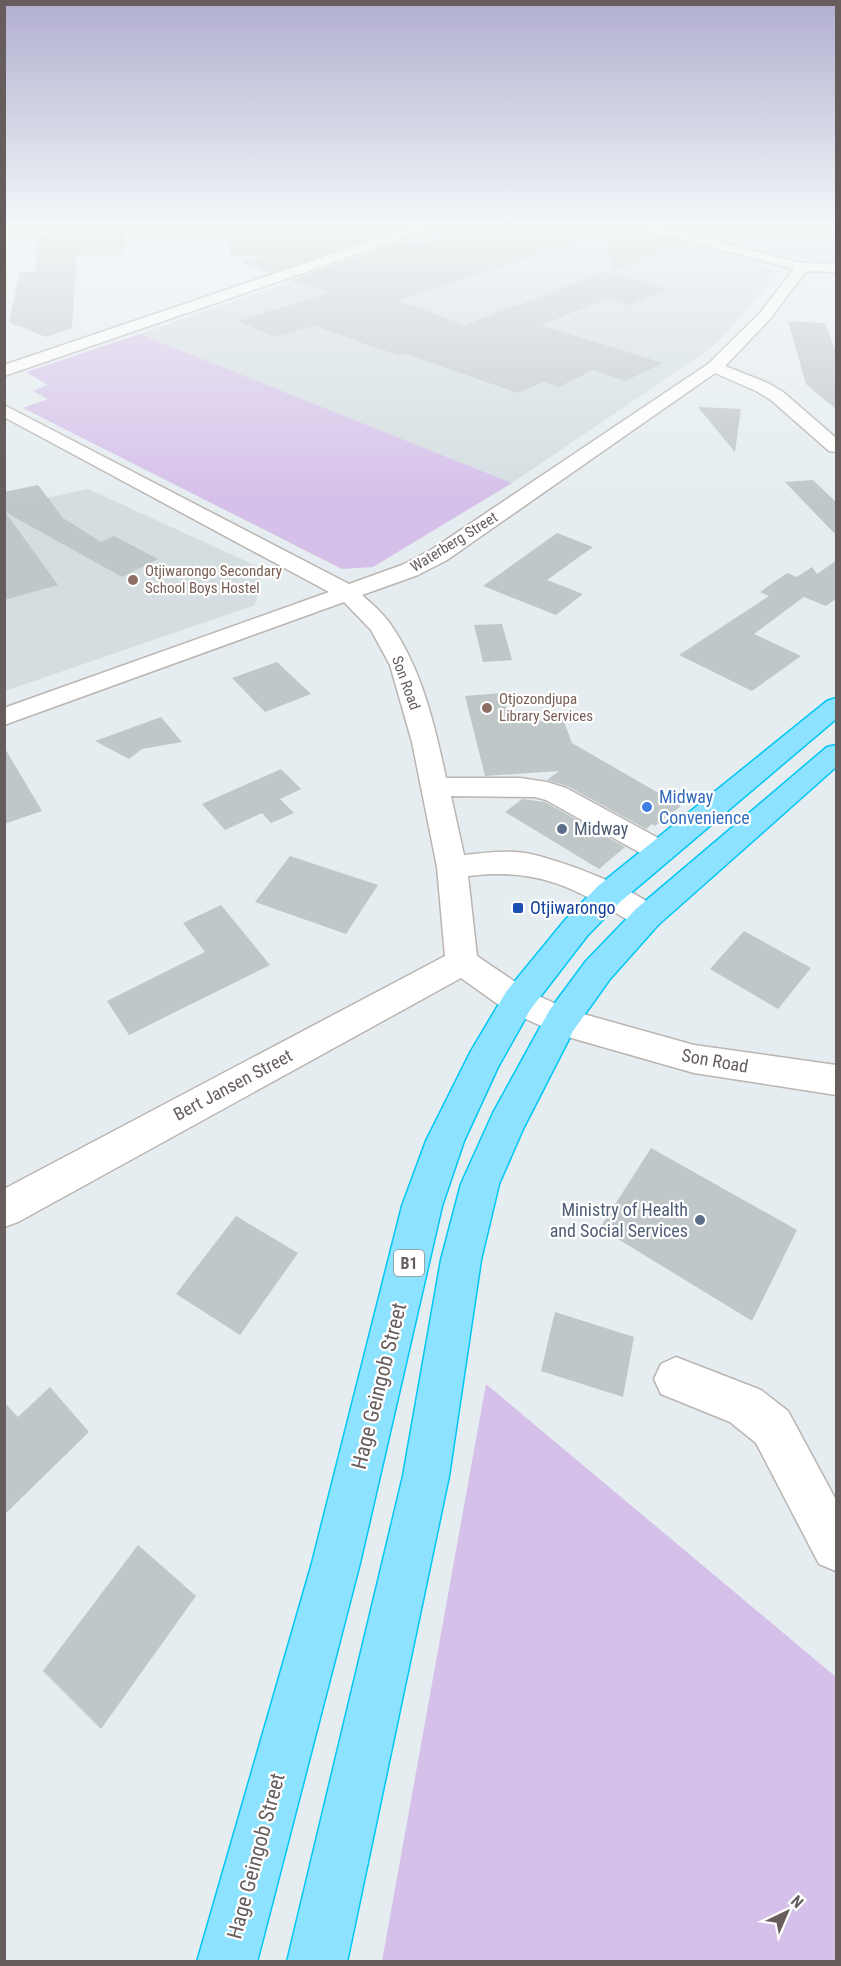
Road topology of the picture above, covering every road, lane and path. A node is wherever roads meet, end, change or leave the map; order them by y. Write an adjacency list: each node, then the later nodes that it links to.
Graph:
1 (159, 318): 4 (street)
2 (763, 318): 3 (street, Waterberg Street)
3 (714, 367): 6 (street); 7 (street, Waterberg Street)
4 (4, 371)
5 (4, 410): 7 (street, Son Road)
6 (837, 447)
7 (347, 592): 9 (street, Waterberg Street); 11 (street, Son Road)
8 (837, 706): 12 (highway, Hage Geingob Street / B1)
9 (4, 717)
10 (837, 753): 13 (highway)
11 (435, 787): 12 (street); 14 (street, Son Road)
12 (675, 841): 13 (highway); 15 (highway, Hage Geingob Street / B1)
13 (724, 850): 16 (highway)
14 (452, 867): 15 (street); 17 (street, Son Road)
15 (609, 894): 16 (street); 18 (highway, Hage Geingob Street / B1)
16 (647, 917): 19 (highway)
17 (462, 962): 18 (street); 21 (street, Bert Jansen Street)
18 (518, 1001): 19 (street, Son Road); 24 (highway, Hage Geingob Street / B1)
19 (561, 1021): 20 (street, Son Road); 25 (highway)
20 (837, 1080)
21 (4, 1209)
22 (676, 1379): 23 (street)
23 (837, 1546)
24 (226, 1962)
25 (318, 1962)

